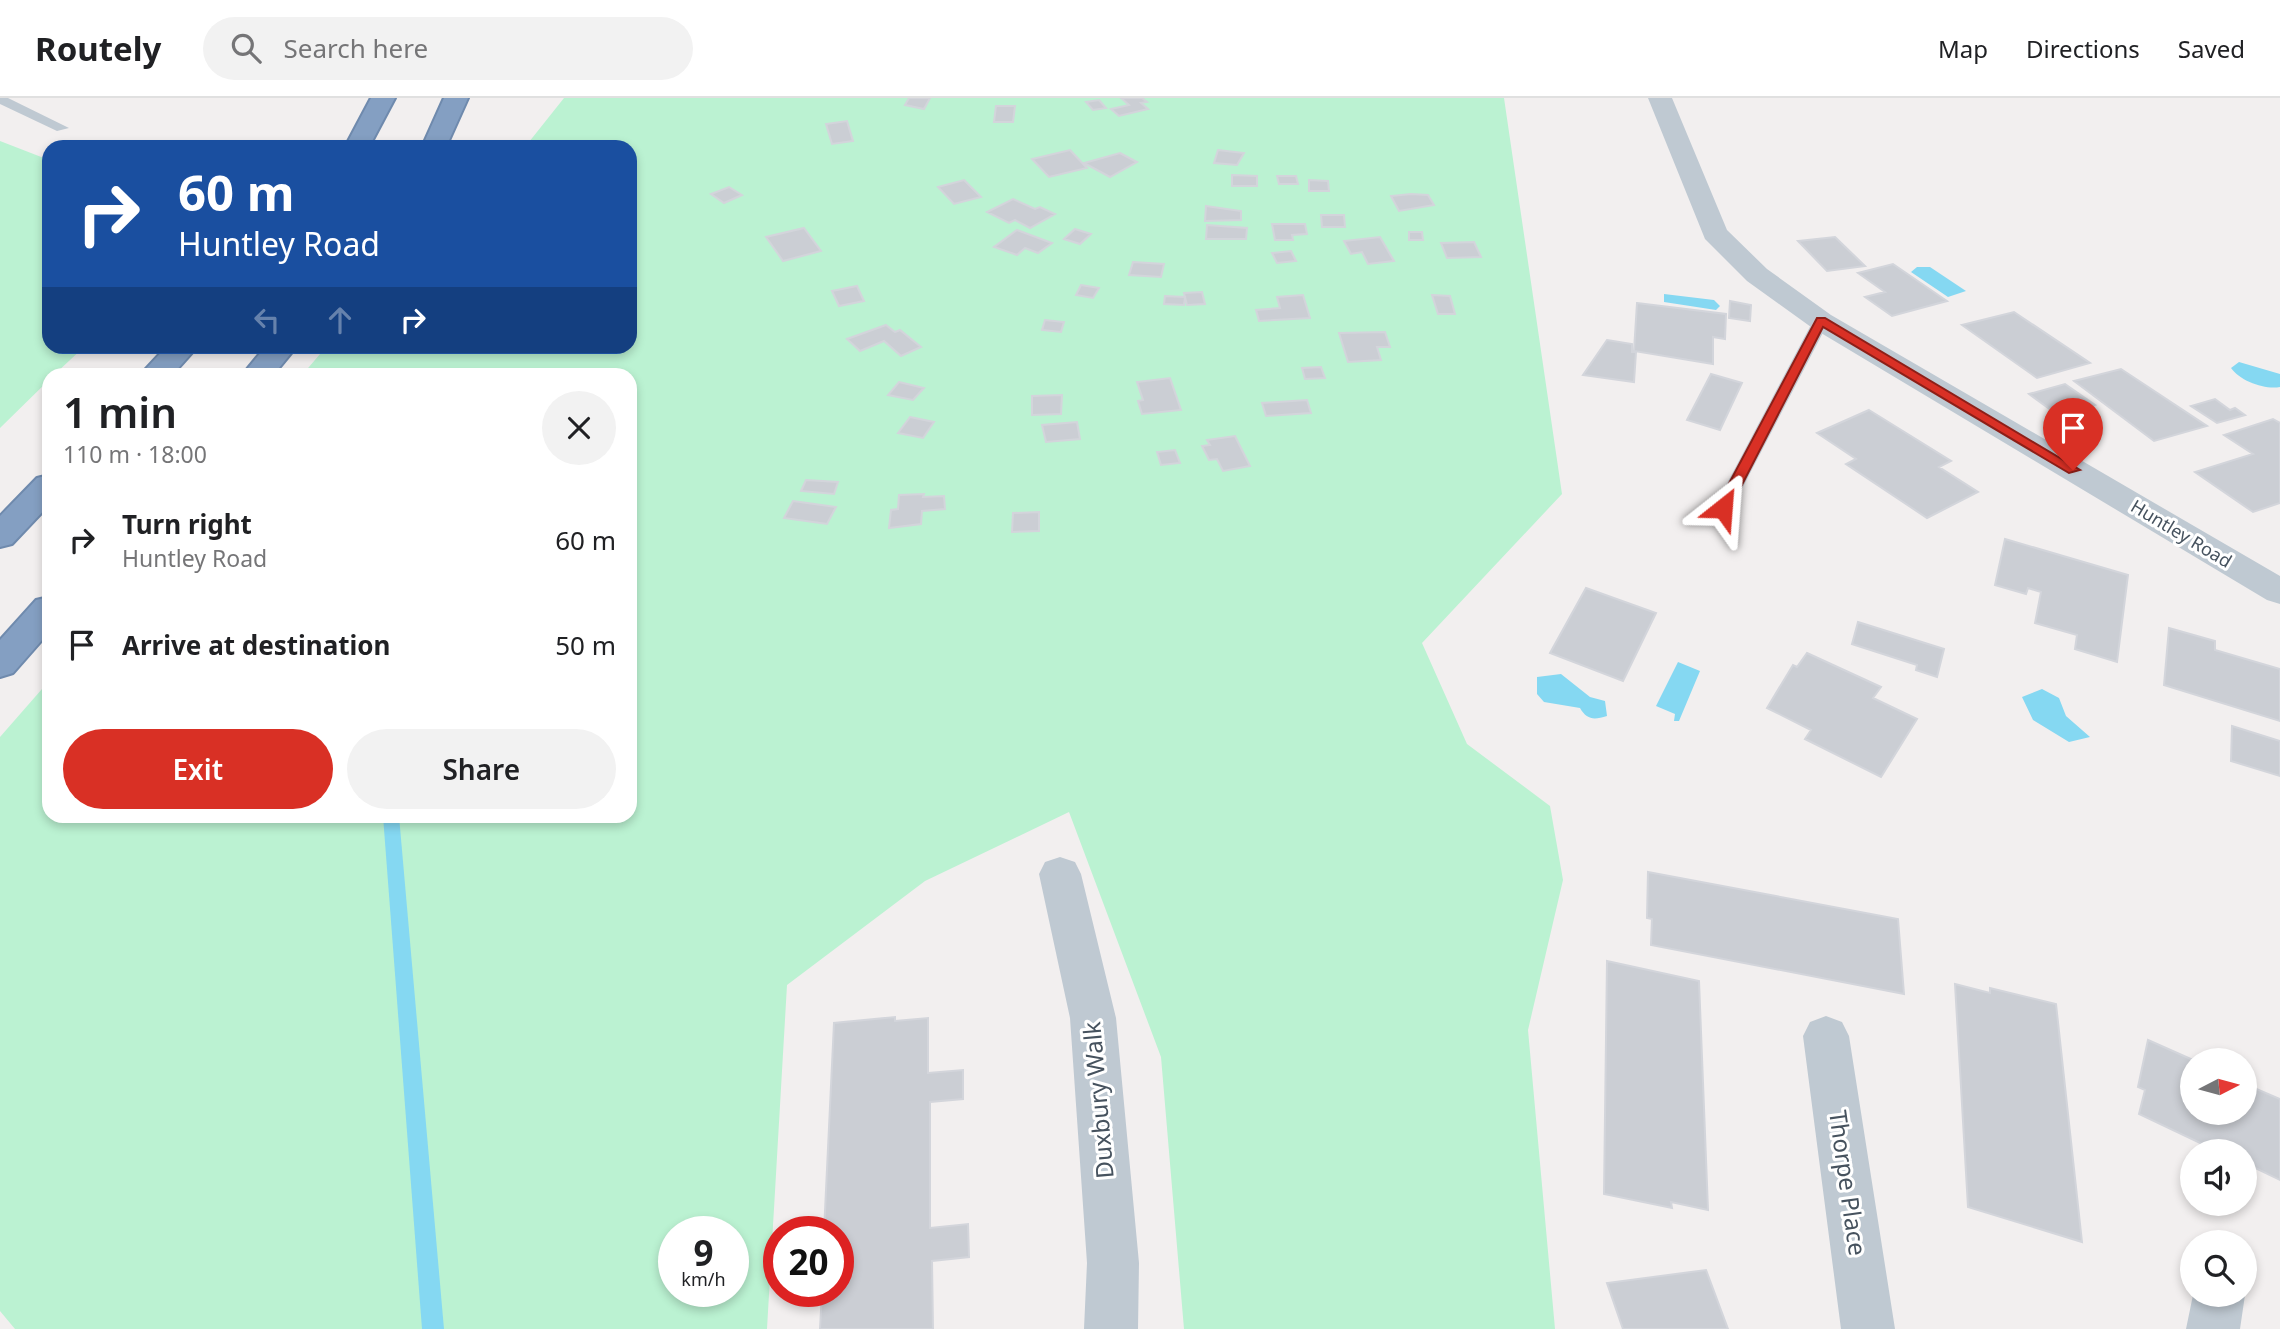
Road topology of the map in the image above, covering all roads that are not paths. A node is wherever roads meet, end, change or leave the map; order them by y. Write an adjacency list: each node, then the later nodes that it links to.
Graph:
1 (383, 98): 6 (highway)
2 (456, 98): 7 (highway)
3 (1660, 98): 8 (street, Huntley Road)
4 (0, 99): 5 (lane)
5 (62, 128)
6 (361, 140)
7 (437, 140)
8 (1821, 321): 14 (lane); 16 (street, Huntley Road)
9 (176, 354): 11 (highway)
10 (276, 354): 12 (highway)
11 (162, 368)
12 (263, 368)
13 (42, 492): 15 (highway)
14 (1723, 508)
15 (0, 536)
16 (2280, 592)
17 (42, 617): 18 (highway)
18 (0, 664)
19 (1060, 874): 22 (street, Duxbury Walk)
20 (1826, 1036): 23 (street, Thorpe Place)
21 (2217, 1307): 24 (street)
22 (1111, 1329)
23 (1868, 1329)
24 (2213, 1329)

